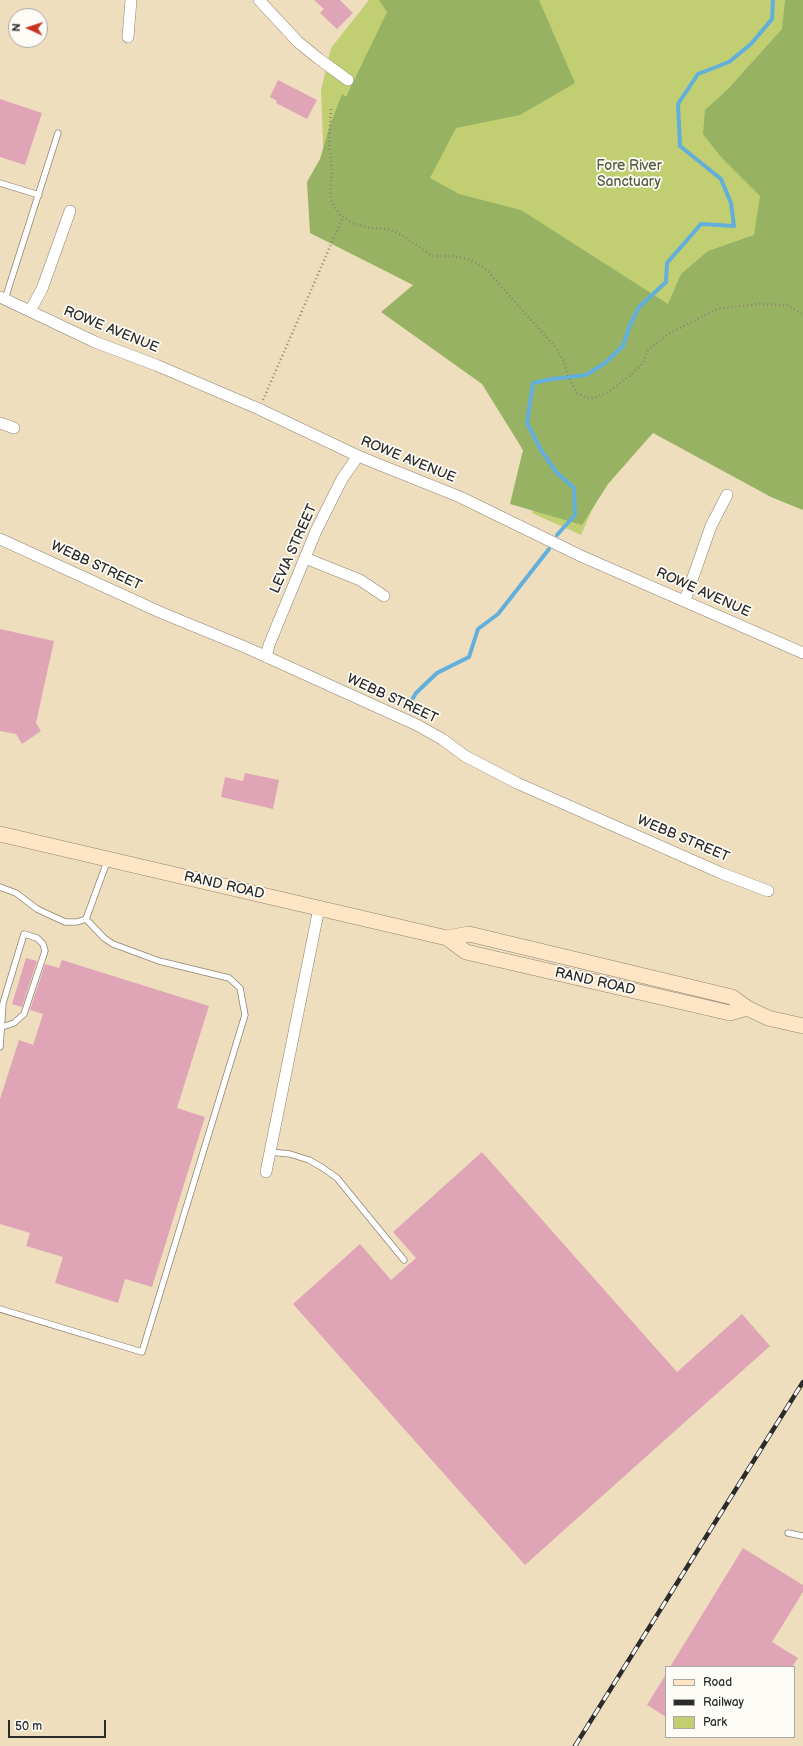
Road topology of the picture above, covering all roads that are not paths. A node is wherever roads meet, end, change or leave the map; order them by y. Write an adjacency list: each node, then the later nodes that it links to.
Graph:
1 (131, 0): 3 (street)
2 (259, 0): 4 (street)
3 (128, 37)
4 (348, 80)
5 (58, 133): 7 (lane)
6 (0, 183): 7 (lane)
7 (39, 195): 9 (lane)
8 (70, 211): 10 (street)
9 (3, 298): 10 (street, ROWE AVENUE)
10 (30, 311): 13 (street, ROWE AVENUE)
11 (0, 423): 12 (street)
12 (14, 428)
13 (358, 456): 16 (street, LEVIA STREET); 18 (street, ROWE AVENUE)
14 (726, 494): 18 (street)
15 (0, 539): 20 (street, WEBB STREET)
16 (305, 558): 17 (street); 20 (street, LEVIA STREET)
17 (384, 596)
18 (685, 600): 19 (street, ROWE AVENUE)
19 (803, 653)
20 (266, 657): 24 (street, WEBB STREET)
21 (0, 834): 22 (main road, RAND ROAD)
22 (108, 859): 25 (main road, RAND ROAD); 26 (lane)
23 (0, 887): 26 (lane)
24 (768, 891)
25 (319, 908): 27 (main road, RAND ROAD); 30 (street)
26 (86, 919): 33 (lane)
27 (803, 1026)
28 (2, 1027): 28 (lane); 29 (lane)
29 (0, 1047)
30 (270, 1152): 31 (street); 32 (lane)
31 (266, 1172)
32 (404, 1260)
33 (0, 1309)
34 (788, 1533): 35 (lane)
35 (803, 1536)

